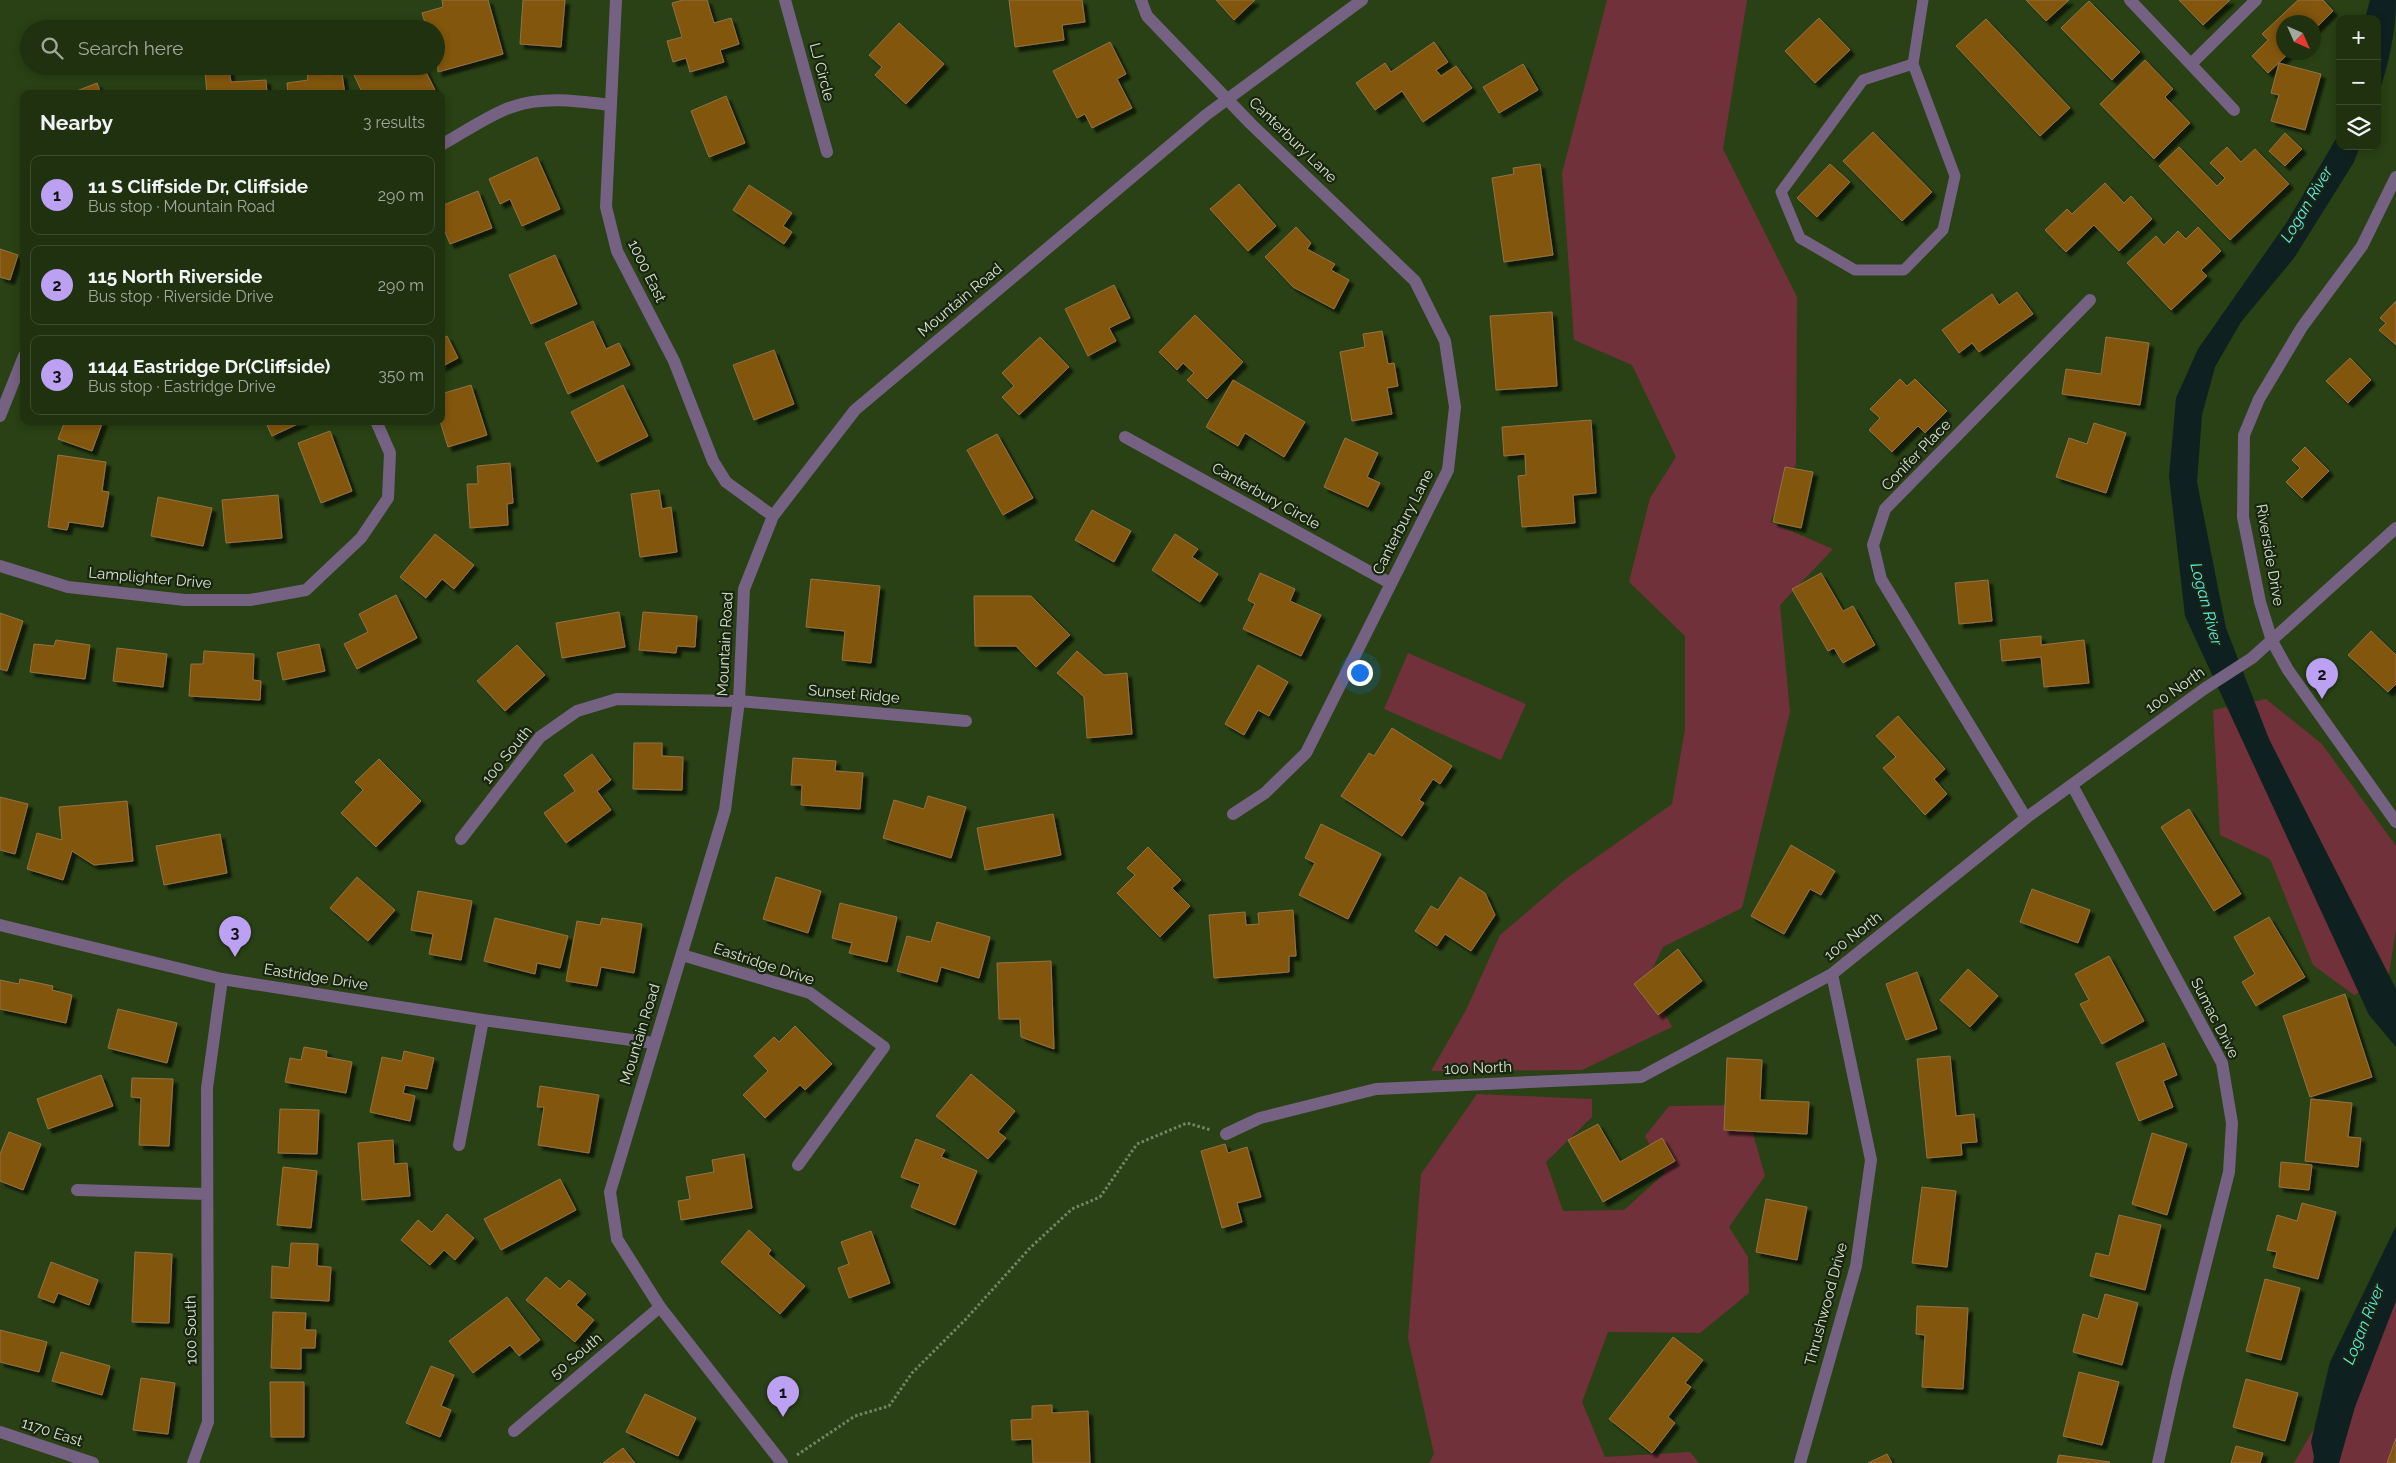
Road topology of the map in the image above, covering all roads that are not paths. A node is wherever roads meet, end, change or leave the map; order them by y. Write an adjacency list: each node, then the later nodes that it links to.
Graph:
1 (616, 0): 11 (street, 1000 East)
2 (785, 0): 14 (street, LJ Circle)
3 (1141, 0): 10 (street, Canterbury Lane)
4 (1362, 0): 10 (street, Mountain Road)
5 (1923, 0): 9 (lane)
6 (2130, 0): 8 (street)
7 (2256, 0): 8 (street)
8 (2192, 63): 12 (street)
9 (1914, 64): 9 (lane)
10 (1228, 99): 21 (street, Mountain Road); 24 (street, Canterbury Lane)
11 (610, 105): 13 (street); 21 (street, 1000 East)
12 (2234, 110)
13 (445, 144)
14 (827, 152)
15 (2396, 176): 25 (street, Riverside Drive)
16 (2090, 300): 30 (street, Conifer Place)
17 (20, 366): 18 (street)
18 (0, 416)
19 (378, 425): 23 (street, Lamplighter Drive)
20 (1125, 437): 24 (street, Canterbury Circle)
21 (773, 516): 26 (street, Mountain Road)
22 (2396, 528): 25 (street, 100 North)
23 (0, 566)
24 (1390, 583): 29 (street, Canterbury Lane)
25 (2272, 641): 28 (street, 100 North); 31 (street, Riverside Drive)
26 (739, 701): 27 (street, Sunset Ridge); 32 (street, 100 South); 34 (street, Mountain Road)
27 (966, 721)
28 (2072, 786): 30 (street, 100 North); 51 (street, Sumac Drive)
29 (1233, 814)
30 (2026, 818): 35 (street, 100 North)
31 (2396, 822)
32 (461, 839)
33 (0, 924): 36 (street, Eastridge Drive)
34 (682, 955): 38 (street, Mountain Road); 41 (street, Eastridge Drive)
35 (1832, 974): 39 (street, 100 North); 50 (street, Thrushwood Drive)
36 (222, 979): 37 (street, Eastridge Drive); 43 (street, 100 South)
37 (483, 1020): 38 (street, Eastridge Drive); 40 (street)
38 (654, 1043): 44 (street, Mountain Road)
39 (1226, 1134)
40 (459, 1145)
41 (798, 1165)
42 (77, 1190): 43 (street)
43 (206, 1194): 49 (street, 100 South)
44 (660, 1307): 45 (street, 50 South); 47 (street, Mountain Road)
45 (514, 1430)
46 (0, 1432): 48 (street, 1170 East)
47 (787, 1460)
48 (93, 1463)
49 (193, 1463)
50 (1800, 1463)
51 (2158, 1463)

